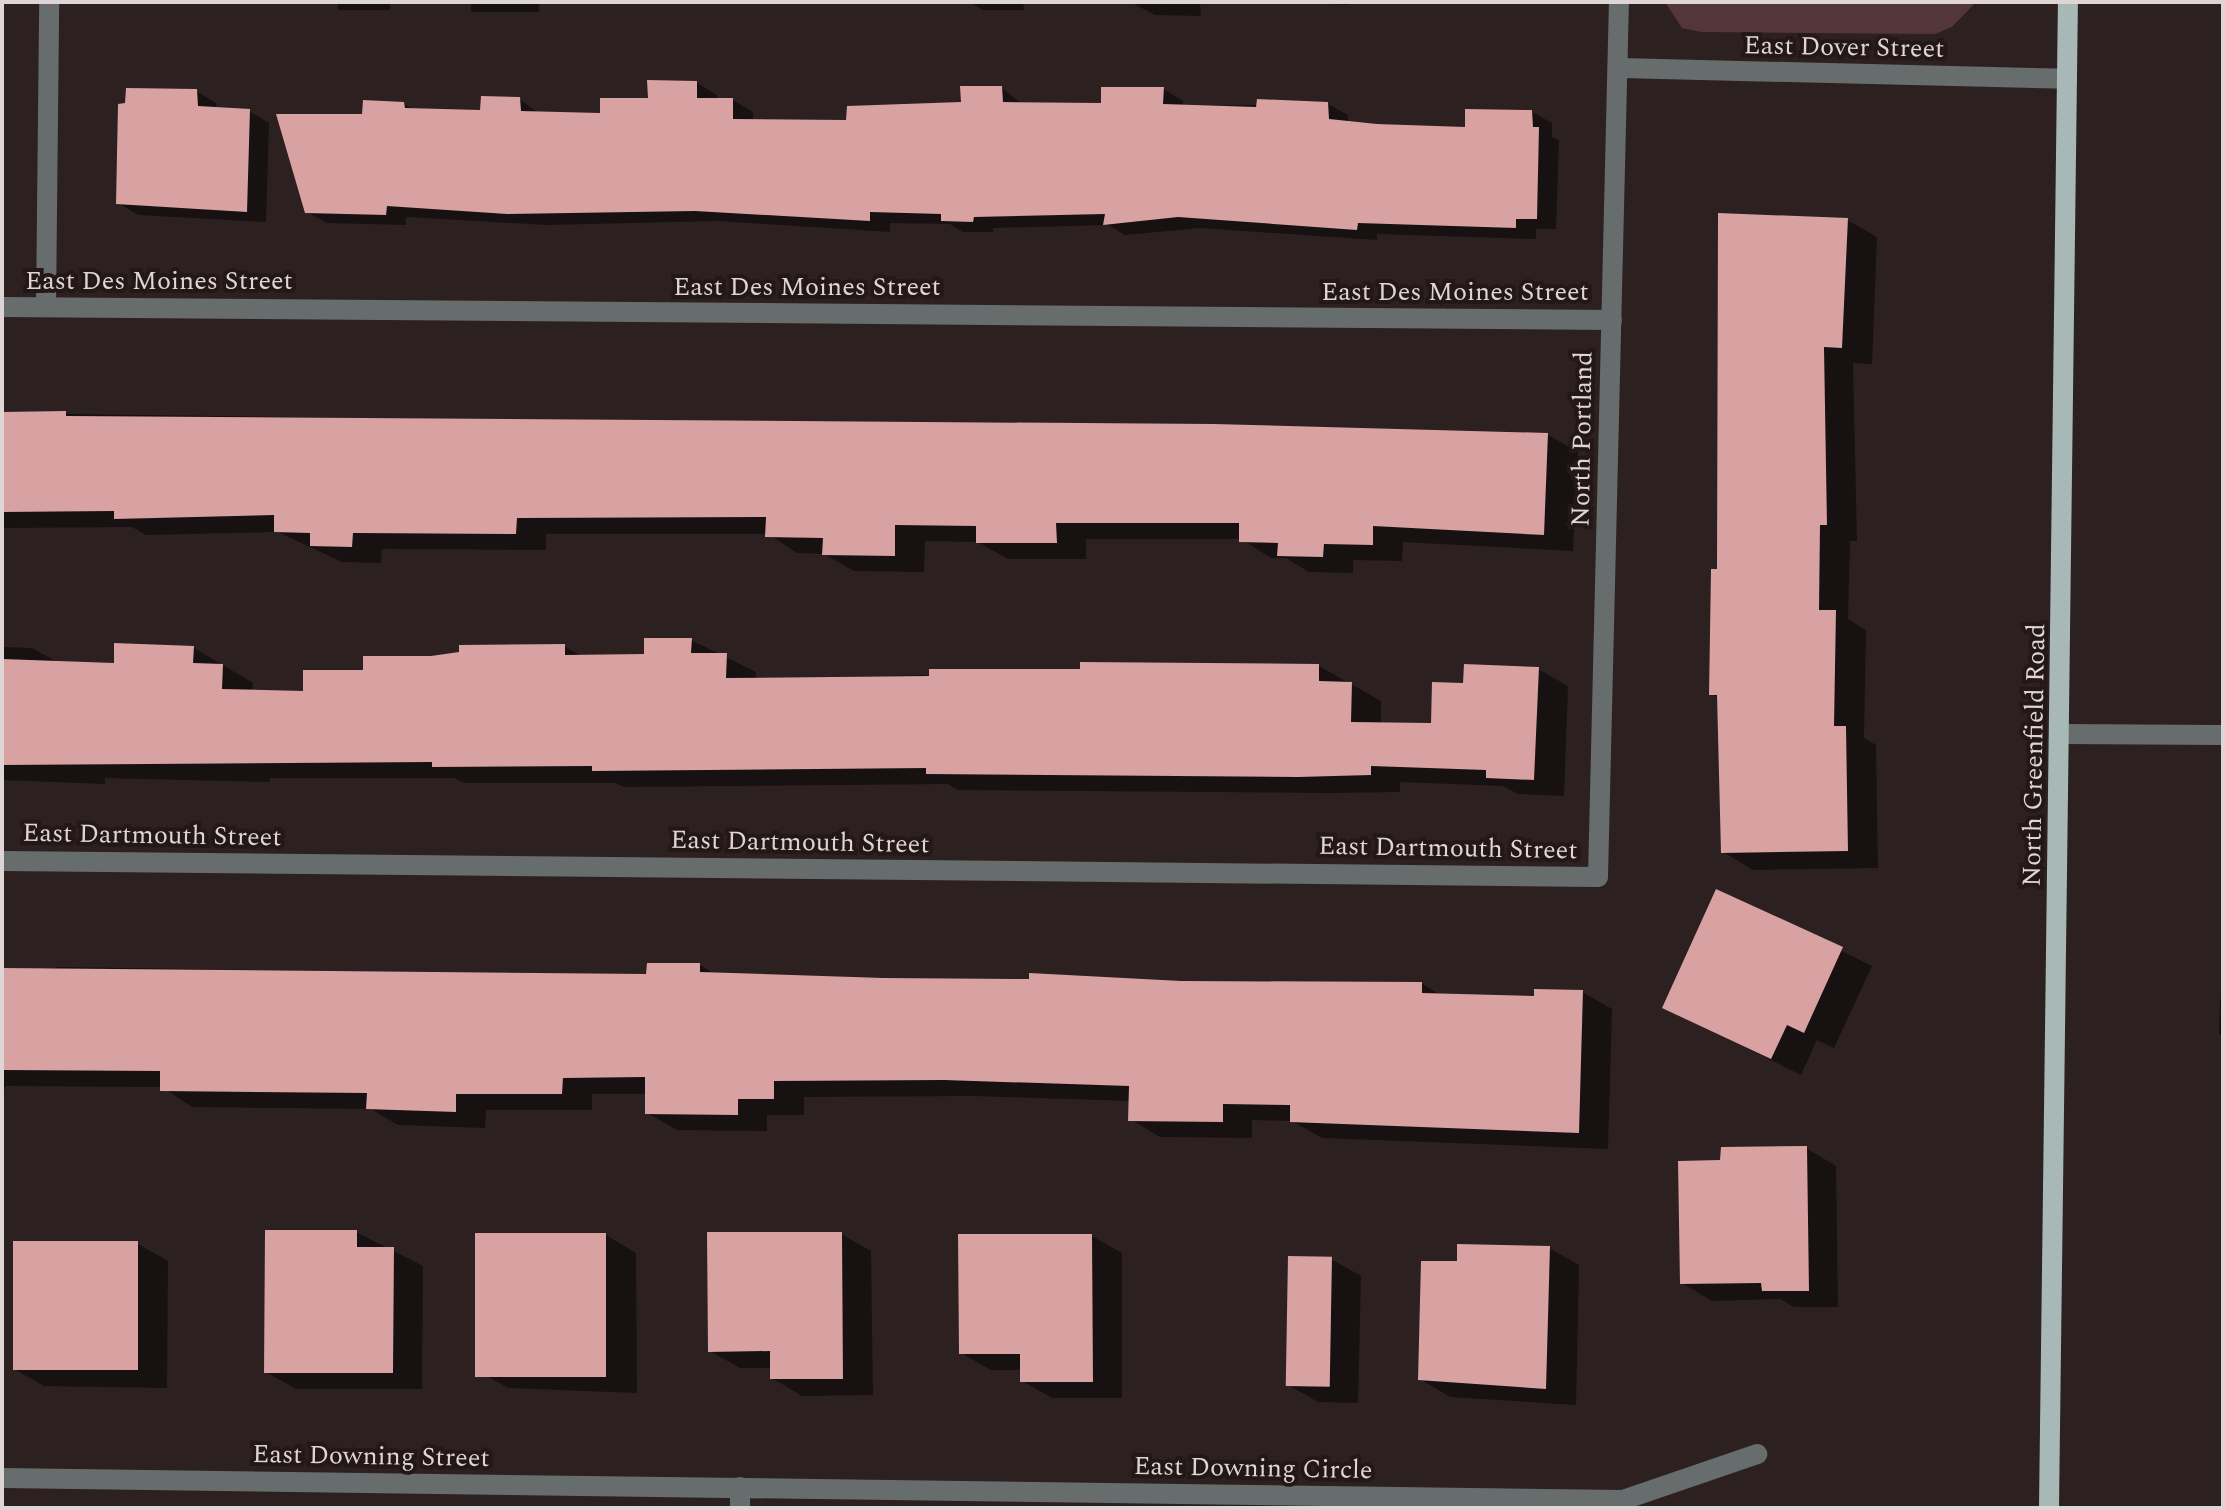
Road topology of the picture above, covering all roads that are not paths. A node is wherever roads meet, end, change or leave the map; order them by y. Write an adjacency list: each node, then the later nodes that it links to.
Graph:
1 (49, 2): 7 (street)
2 (1619, 2): 4 (street, North Portland)
3 (2068, 2): 5 (main road, North Greenfield Road)
4 (1621, 68): 5 (street, East Dover Street); 8 (street, North Portland)
5 (2065, 79): 9 (main road, North Greenfield Road)
6 (2, 307): 7 (street, East Des Moines Street)
7 (46, 307): 8 (street, East Des Moines Street)
8 (1612, 320): 12 (street, North Portland)
9 (2062, 734): 10 (street); 16 (main road, North Greenfield Road)
10 (2223, 735)
11 (2, 861): 12 (street, East Dartmouth Street)
12 (1598, 877)
13 (1757, 1454): 15 (street, East Downing Circle)
14 (2, 1478): 15 (street, East Downing Street)
15 (740, 1498)
16 (2049, 1508)

